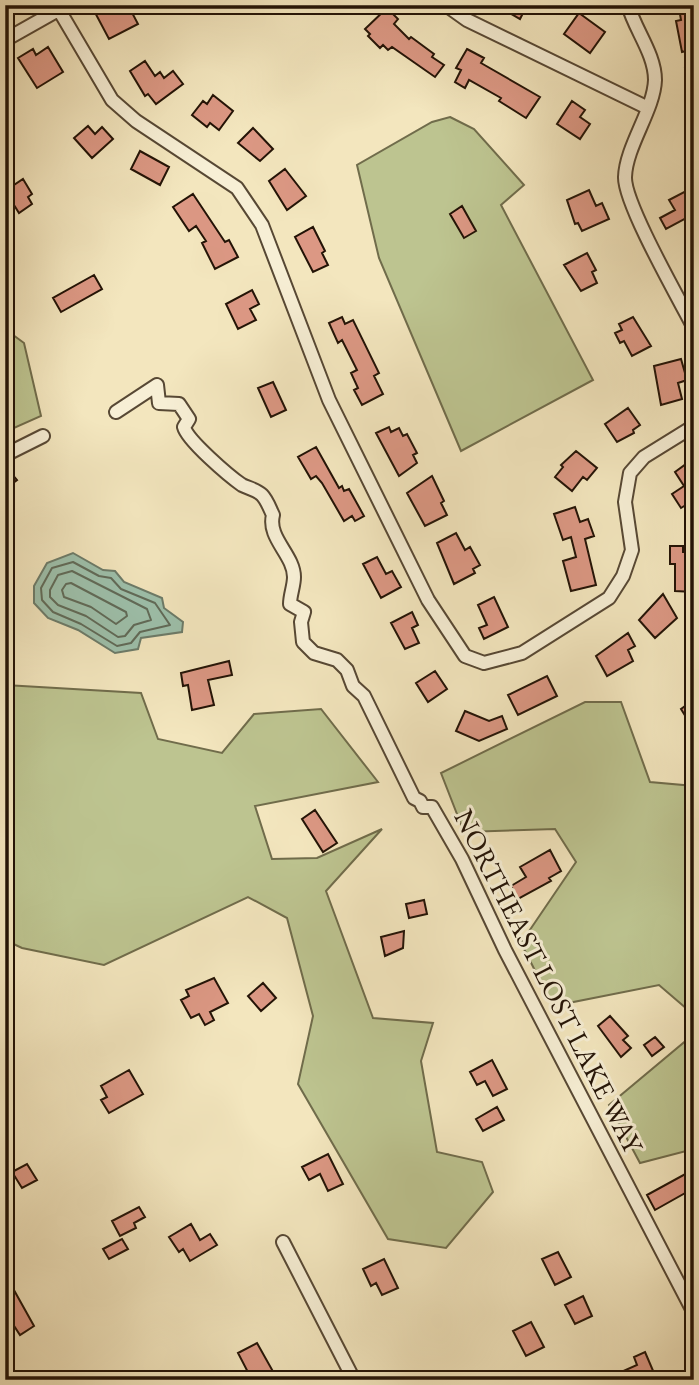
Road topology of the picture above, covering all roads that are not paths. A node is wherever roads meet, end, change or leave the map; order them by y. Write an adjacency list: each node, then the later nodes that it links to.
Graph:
1 (446, 5): 5 (street)
2 (628, 5): 5 (street)
3 (63, 8): 4 (street); 8 (street)
4 (5, 40)
5 (646, 107): 6 (street)
6 (694, 328)
7 (116, 412): 12 (street, NORTHEAST LOST LAKE WAY)
8 (694, 426)
9 (43, 436): 10 (street)
10 (5, 455)
11 (283, 1242): 13 (street)
12 (694, 1313)
13 (354, 1380)

